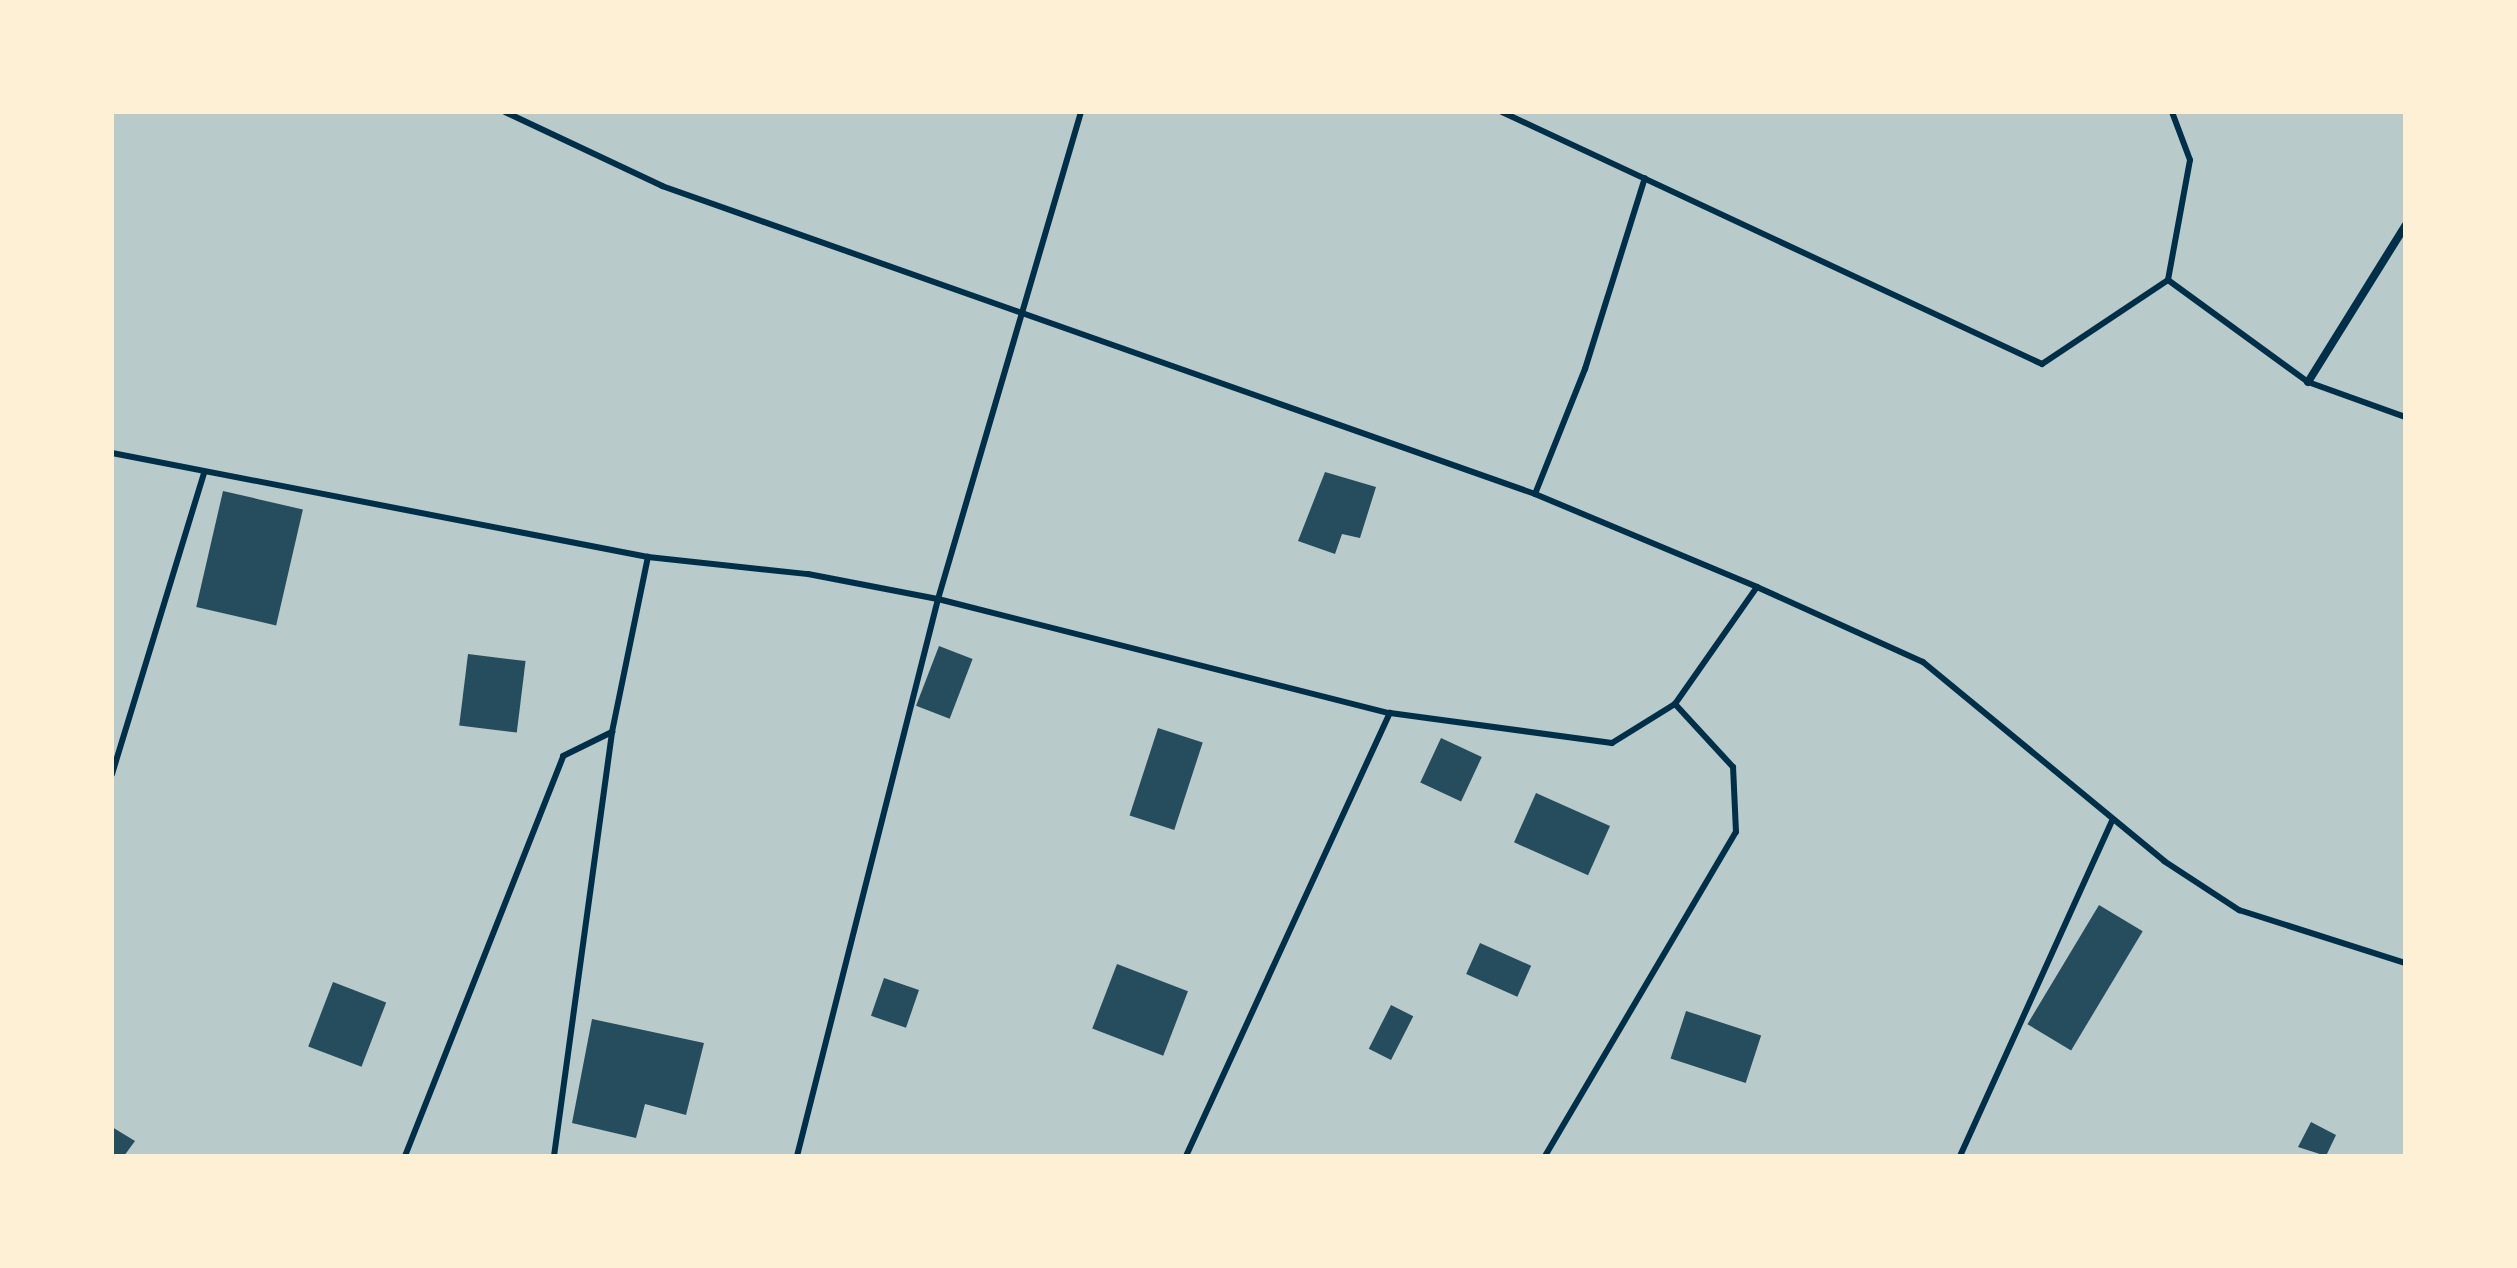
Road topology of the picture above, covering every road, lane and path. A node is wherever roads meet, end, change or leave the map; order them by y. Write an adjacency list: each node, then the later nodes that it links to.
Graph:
1 (505, 112): 8 (lane)
2 (1081, 112): 8 (lane)
3 (1502, 112): 5 (lane)
4 (2172, 112): 7 (lane)
5 (1645, 178): 7 (lane); 13 (lane)
6 (2405, 226): 9 (street)
7 (2168, 280): 9 (lane)
8 (1023, 316): 13 (lane); 16 (lane)
9 (2308, 382): 10 (lane)
10 (2405, 417)
11 (112, 453): 12 (lane)
12 (204, 473): 14 (lane); 20 (lane)
13 (1535, 494): 15 (lane)
14 (648, 557): 16 (lane); 19 (lane)
15 (1757, 587): 17 (lane); 21 (lane)
16 (938, 599): 18 (lane); 25 (lane)
17 (1675, 704): 18 (lane); 27 (lane)
18 (1390, 713): 26 (lane)
19 (612, 732): 23 (lane); 24 (lane)
20 (112, 774)
21 (2113, 819): 22 (lane); 28 (lane)
22 (2405, 963)
23 (405, 1156)
24 (554, 1156)
25 (797, 1156)
26 (1186, 1156)
27 (1545, 1156)
28 (1960, 1156)

